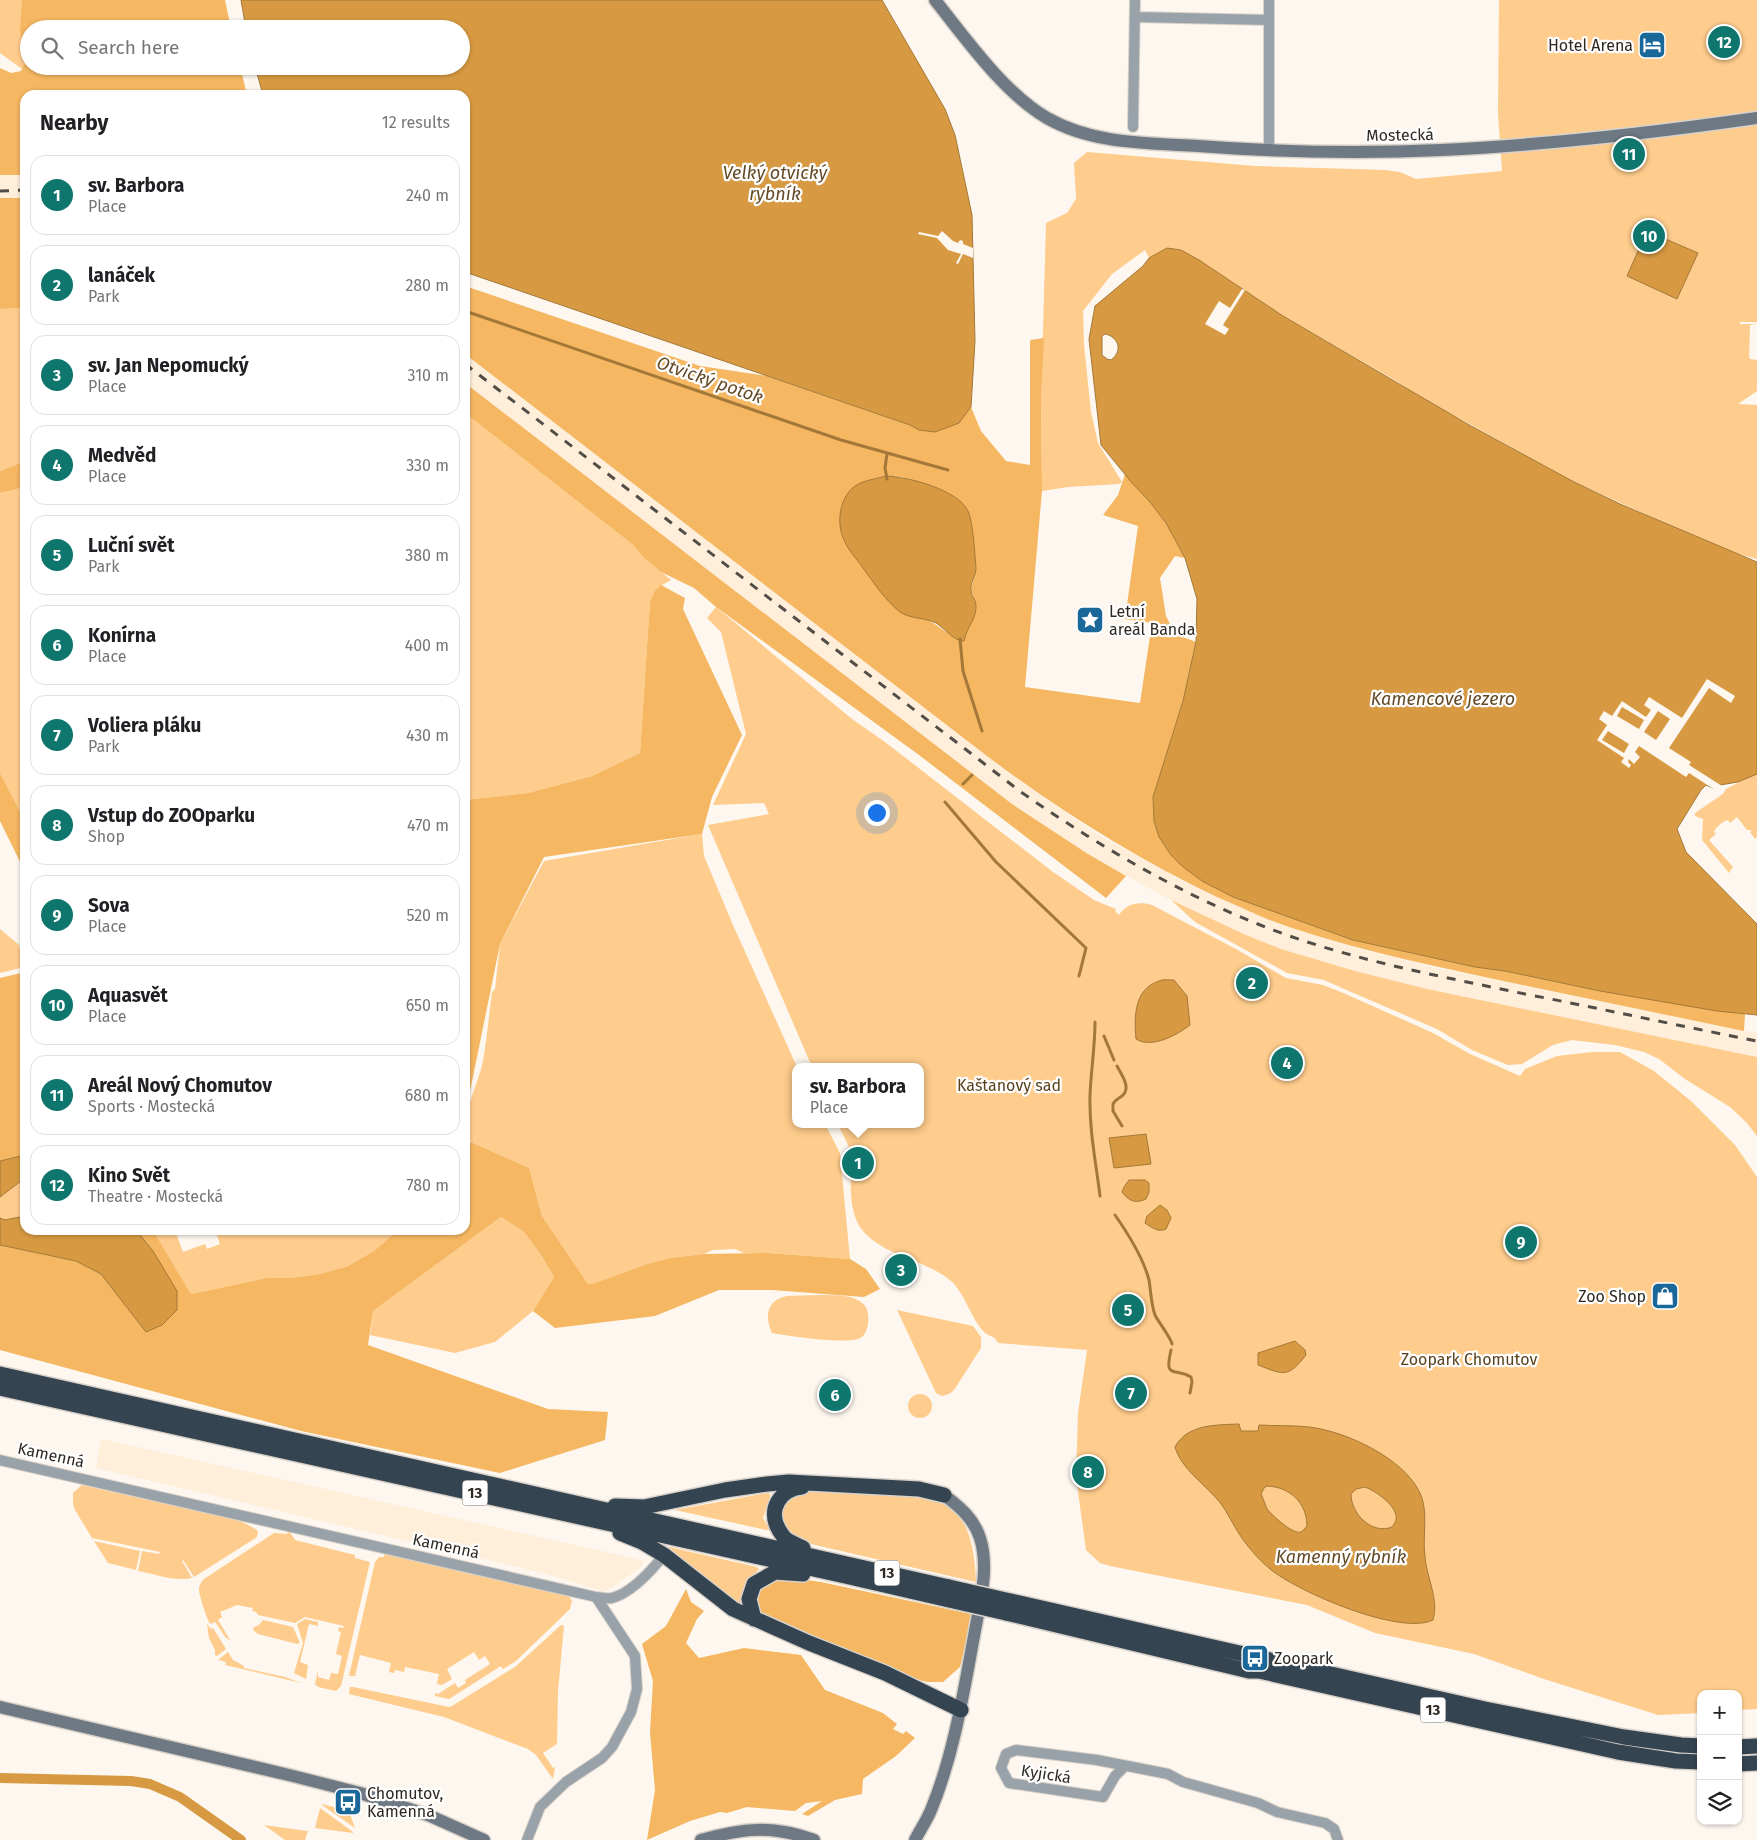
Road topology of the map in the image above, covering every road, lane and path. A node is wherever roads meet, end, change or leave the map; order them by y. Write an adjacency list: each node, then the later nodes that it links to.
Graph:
1 (935, 0): 8 (street, Mostecká)
2 (1135, 0): 4 (street)
3 (1269, 0): 5 (street)
4 (1135, 17): 5 (street); 7 (street)
5 (1269, 20): 8 (street)
6 (1757, 118): 8 (street, Mostecká)
7 (1133, 126)
8 (1269, 150)
9 (0, 1374): 14 (highway, 13)
10 (0, 1388): 14 (highway, 13)
11 (0, 1460): 19 (street, Kamenná)
12 (818, 1484): 13 (highway); 14 (highway); 16 (highway)
13 (944, 1495): 23 (street)
14 (580, 1511): 15 (highway); 16 (highway, 13); 17 (highway, 13)
15 (664, 1555): 19 (street); 21 (highway)
16 (824, 1558): 18 (highway, 13)
17 (845, 1576): 18 (highway, 13); 21 (highway)
18 (949, 1594): 20 (highway, 13, bridge)
19 (596, 1597): 32 (street)
20 (1006, 1607): 24 (highway, 13); 27 (highway, 13)
21 (754, 1619): 23 (highway)
22 (0, 1707): 31 (street)
23 (961, 1710): 35 (street)
24 (1697, 1746)
25 (1757, 1746): 26 (highway)
26 (1742, 1747)
27 (1697, 1762)
28 (1742, 1764): 29 (highway)
29 (1757, 1764)
30 (1125, 1766): 30 (street, Kyjická); 36 (street, Kyjická)
31 (484, 1840)
32 (527, 1840)
33 (701, 1840): 34 (street)
34 (814, 1840)
35 (915, 1840)
36 (1338, 1840)

